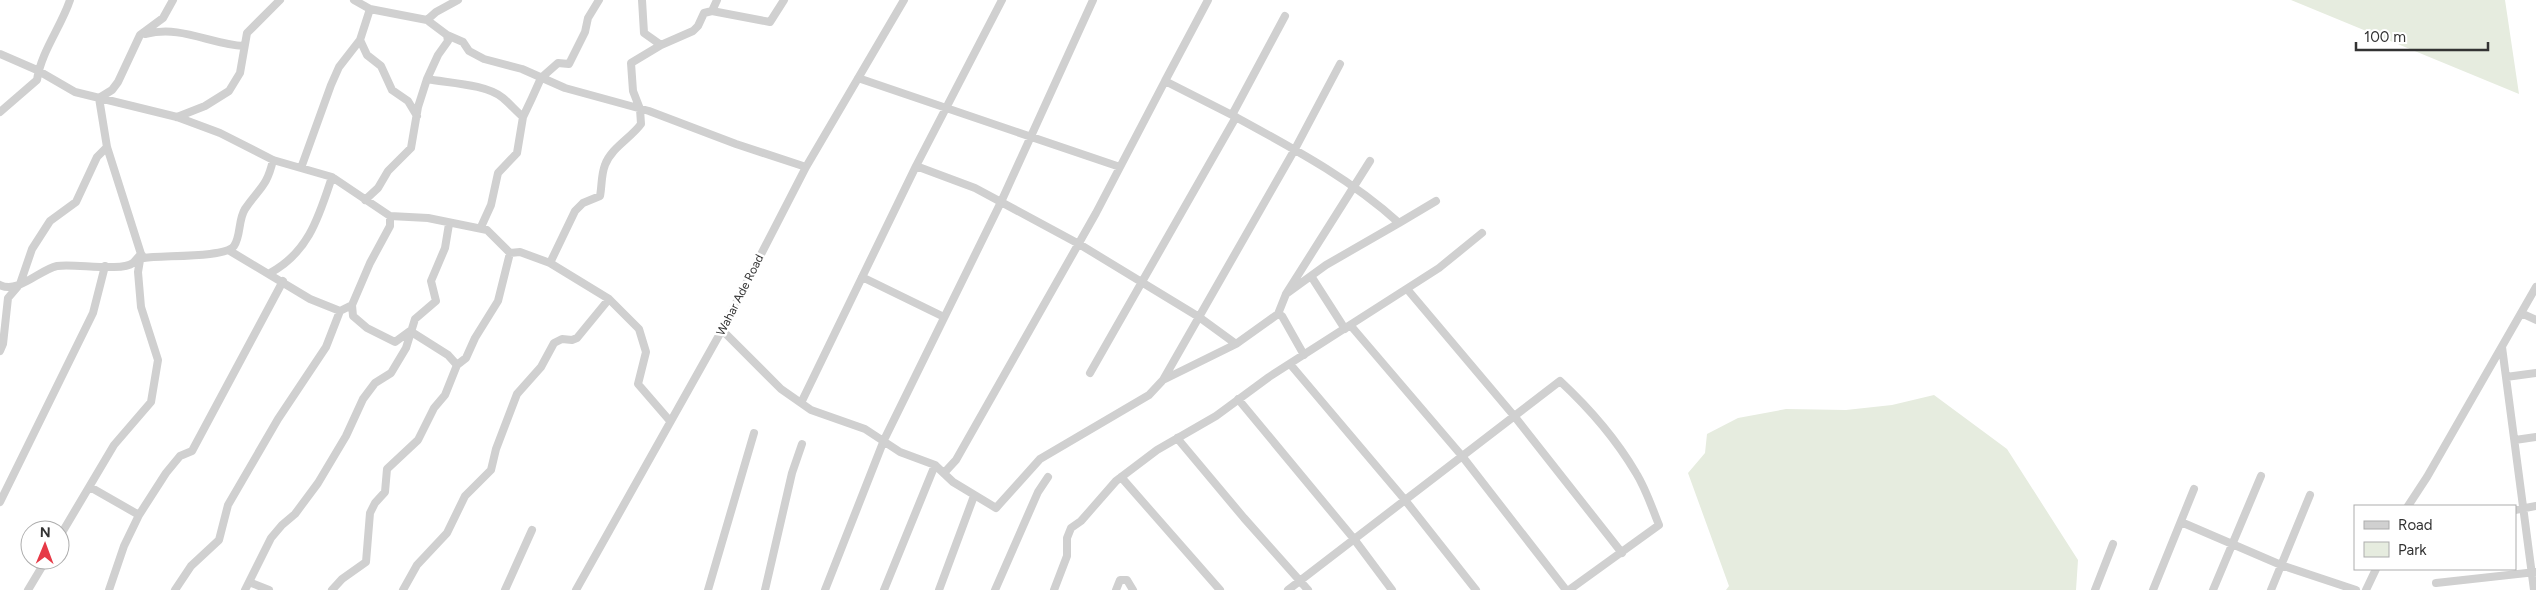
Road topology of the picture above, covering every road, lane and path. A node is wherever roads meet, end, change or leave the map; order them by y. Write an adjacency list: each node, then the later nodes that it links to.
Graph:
1 (70, 0): 25 (street)
2 (172, 0): 18 (street)
3 (280, 0): 22 (street)
4 (354, 0): 14 (street)
5 (458, 0): 17 (street)
6 (599, 0): 26 (street)
7 (642, 0): 21 (street)
8 (717, 0): 15 (street)
9 (784, 0): 15 (street)
10 (904, 0): 27 (street, Wahar Ade Road)
11 (1002, 0): 31 (street)
12 (1093, 0): 38 (street)
13 (1208, 0): 29 (street)
14 (370, 9): 17 (street); 20 (street)
15 (712, 10): 21 (street)
16 (1285, 16): 34 (street)
17 (427, 20): 19 (street)
18 (140, 35): 22 (street); 30 (street)
19 (447, 35): 26 (street); 28 (street)
20 (360, 40): 36 (street); 46 (street)
21 (661, 45): 32 (street)
22 (244, 46): 35 (street)
23 (0, 54): 25 (street)
24 (1340, 64): 40 (street)
25 (37, 70): 30 (street); 33 (street)
26 (541, 78): 32 (street); 37 (street)
27 (858, 78): 31 (street); 44 (street, Wahar Ade Road)
28 (427, 80): 36 (street); 37 (street)
29 (1165, 81): 34 (street); 45 (street)
30 (98, 98): 35 (street); 39 (street)
31 (946, 108): 38 (street); 43 (street)
32 (640, 109): 44 (street); 61 (street)
33 (0, 112)
34 (1234, 116): 40 (street); 67 (street)
35 (177, 117): 41 (street)
36 (417, 117): 49 (street)
37 (523, 117): 55 (street)
38 (1030, 137): 45 (street); 51 (street)
39 (106, 147): 60 (street); 68 (street)
40 (1295, 149): 48 (street); 79 (street)
41 (273, 160): 46 (street); 58 (street)
42 (1370, 162): 48 (street)
43 (916, 166): 51 (street); 65 (street)
44 (806, 167): 82 (street, Wahar Ade Road)
45 (1120, 167): 57 (street)
46 (300, 168): 47 (street)
47 (332, 177): 49 (street); 63 (street)
48 (1354, 186): 53 (street); 72 (street)
49 (365, 200): 52 (street)
50 (1436, 200): 53 (street)
51 (1002, 202): 57 (street); 78 (street)
52 (390, 216): 54 (street); 74 (street)
53 (1399, 223): 64 (street)
54 (449, 224): 55 (street); 83 (street)
55 (481, 227): 59 (street)
56 (1482, 233): 71 (street)
57 (1079, 244): 67 (street); 106 (street)
58 (230, 251): 60 (street); 63 (street)
59 (510, 253): 61 (street); 89 (street)
60 (141, 254): 62 (street); 110 (street)
61 (550, 263): 73 (street)
62 (105, 266): 68 (street); 115 (street)
63 (270, 273): 66 (street)
64 (1311, 276): 72 (street); 81 (street)
65 (862, 277): 78 (street); 95 (street)
66 (283, 281): 75 (street); 120 (street)
67 (1142, 283): 79 (street); 90 (street)
68 (20, 284): 69 (street); 86 (street)
69 (0, 285)
70 (2536, 287): 76 (street)
71 (1407, 289): 81 (street); 96 (street)
72 (1286, 294): 77 (street)
73 (609, 299): 97 (street); 141 (street)
74 (352, 304): 75 (street); 83 (street)
75 (340, 311): 137 (street)
76 (2522, 313): 80 (street); 85 (street)
77 (1278, 314): 84 (street); 87 (street)
78 (944, 317): 101 (street)
79 (1199, 317): 84 (street); 93 (street)
80 (2536, 320)
81 (1348, 328): 87 (street); 104 (street)
82 (722, 330): 95 (street); 97 (street, Wahar Ade Road)
83 (410, 331): 89 (street); 133 (street)
84 (1236, 344): 93 (street)
85 (2502, 346): 92 (street); 116 (street)
86 (0, 351)
87 (1304, 355): 88 (street)
88 (1290, 364): 94 (street); 114 (street)
89 (458, 365): 140 (street)
90 (1090, 373)
91 (2536, 373): 92 (street)
92 (2506, 377): 102 (street)
93 (1163, 380): 113 (street)
94 (1238, 399): 100 (street); 124 (street)
95 (801, 403): 101 (street)
96 (1514, 417): 104 (street); 127 (street); 127 (street)
97 (670, 422): 143 (street, Wahar Ade Road)
98 (754, 433): 144 (street)
99 (2536, 437): 102 (street)
100 (1177, 438): 109 (street); 132 (street)
101 (884, 440): 105 (street); 146 (street)
102 (2515, 440): 118 (street)
103 (802, 444): 145 (street)
104 (1462, 456): 114 (street); 158 (street)
105 (935, 465): 106 (street); 147 (street)
106 (944, 473): 113 (street)
107 (2261, 476): 126 (street)
108 (1048, 477): 149 (street)
109 (1121, 477): 150 (street); 153 (street)
110 (90, 487): 120 (street); 121 (street)
111 (2194, 489): 122 (street)
112 (2310, 495): 128 (street)
113 (974, 496): 148 (street)
114 (1405, 500): 124 (street); 157 (street)
115 (0, 502)
116 (2409, 505)
117 (2536, 506): 118 (street)
118 (2524, 508): 119 (street); 131 (street)
119 (2516, 510)
120 (139, 515): 136 (street)
121 (70, 520)
122 (2181, 522): 126 (street); 160 (street)
123 (532, 530): 142 (street)
124 (1354, 539): 132 (street); 156 (street)
125 (2113, 544): 159 (street)
126 (2232, 545): 128 (street); 161 (street)
127 (1622, 553): 158 (street)
128 (2281, 565): 162 (street); 163 (street)
129 (40, 570): 135 (street)
130 (2376, 570): 164 (street)
131 (2534, 573): 134 (street); 165 (street)
132 (1300, 580): 154 (street); 155 (street)
133 (249, 582): 138 (street); 139 (street)
134 (2436, 583)
135 (28, 590)
136 (109, 590)
137 (175, 590)
138 (245, 590)
139 (269, 590)
140 (332, 590)
141 (402, 590)
142 (505, 590)
143 (576, 590)
144 (708, 590)
145 (765, 590)
146 (825, 590)
147 (884, 590)
148 (939, 590)
149 (995, 590)
150 (1054, 590)
151 (1116, 590): 152 (street)
152 (1133, 590)
153 (1220, 590)
154 (1288, 590)
155 (1308, 590)
156 (1392, 590)
157 (1476, 590)
158 (1567, 590)
159 (2096, 590)
160 (2153, 590)
161 (2213, 590)
162 (2271, 590)
163 (2356, 590)
164 (2366, 590)
165 (2534, 590)

